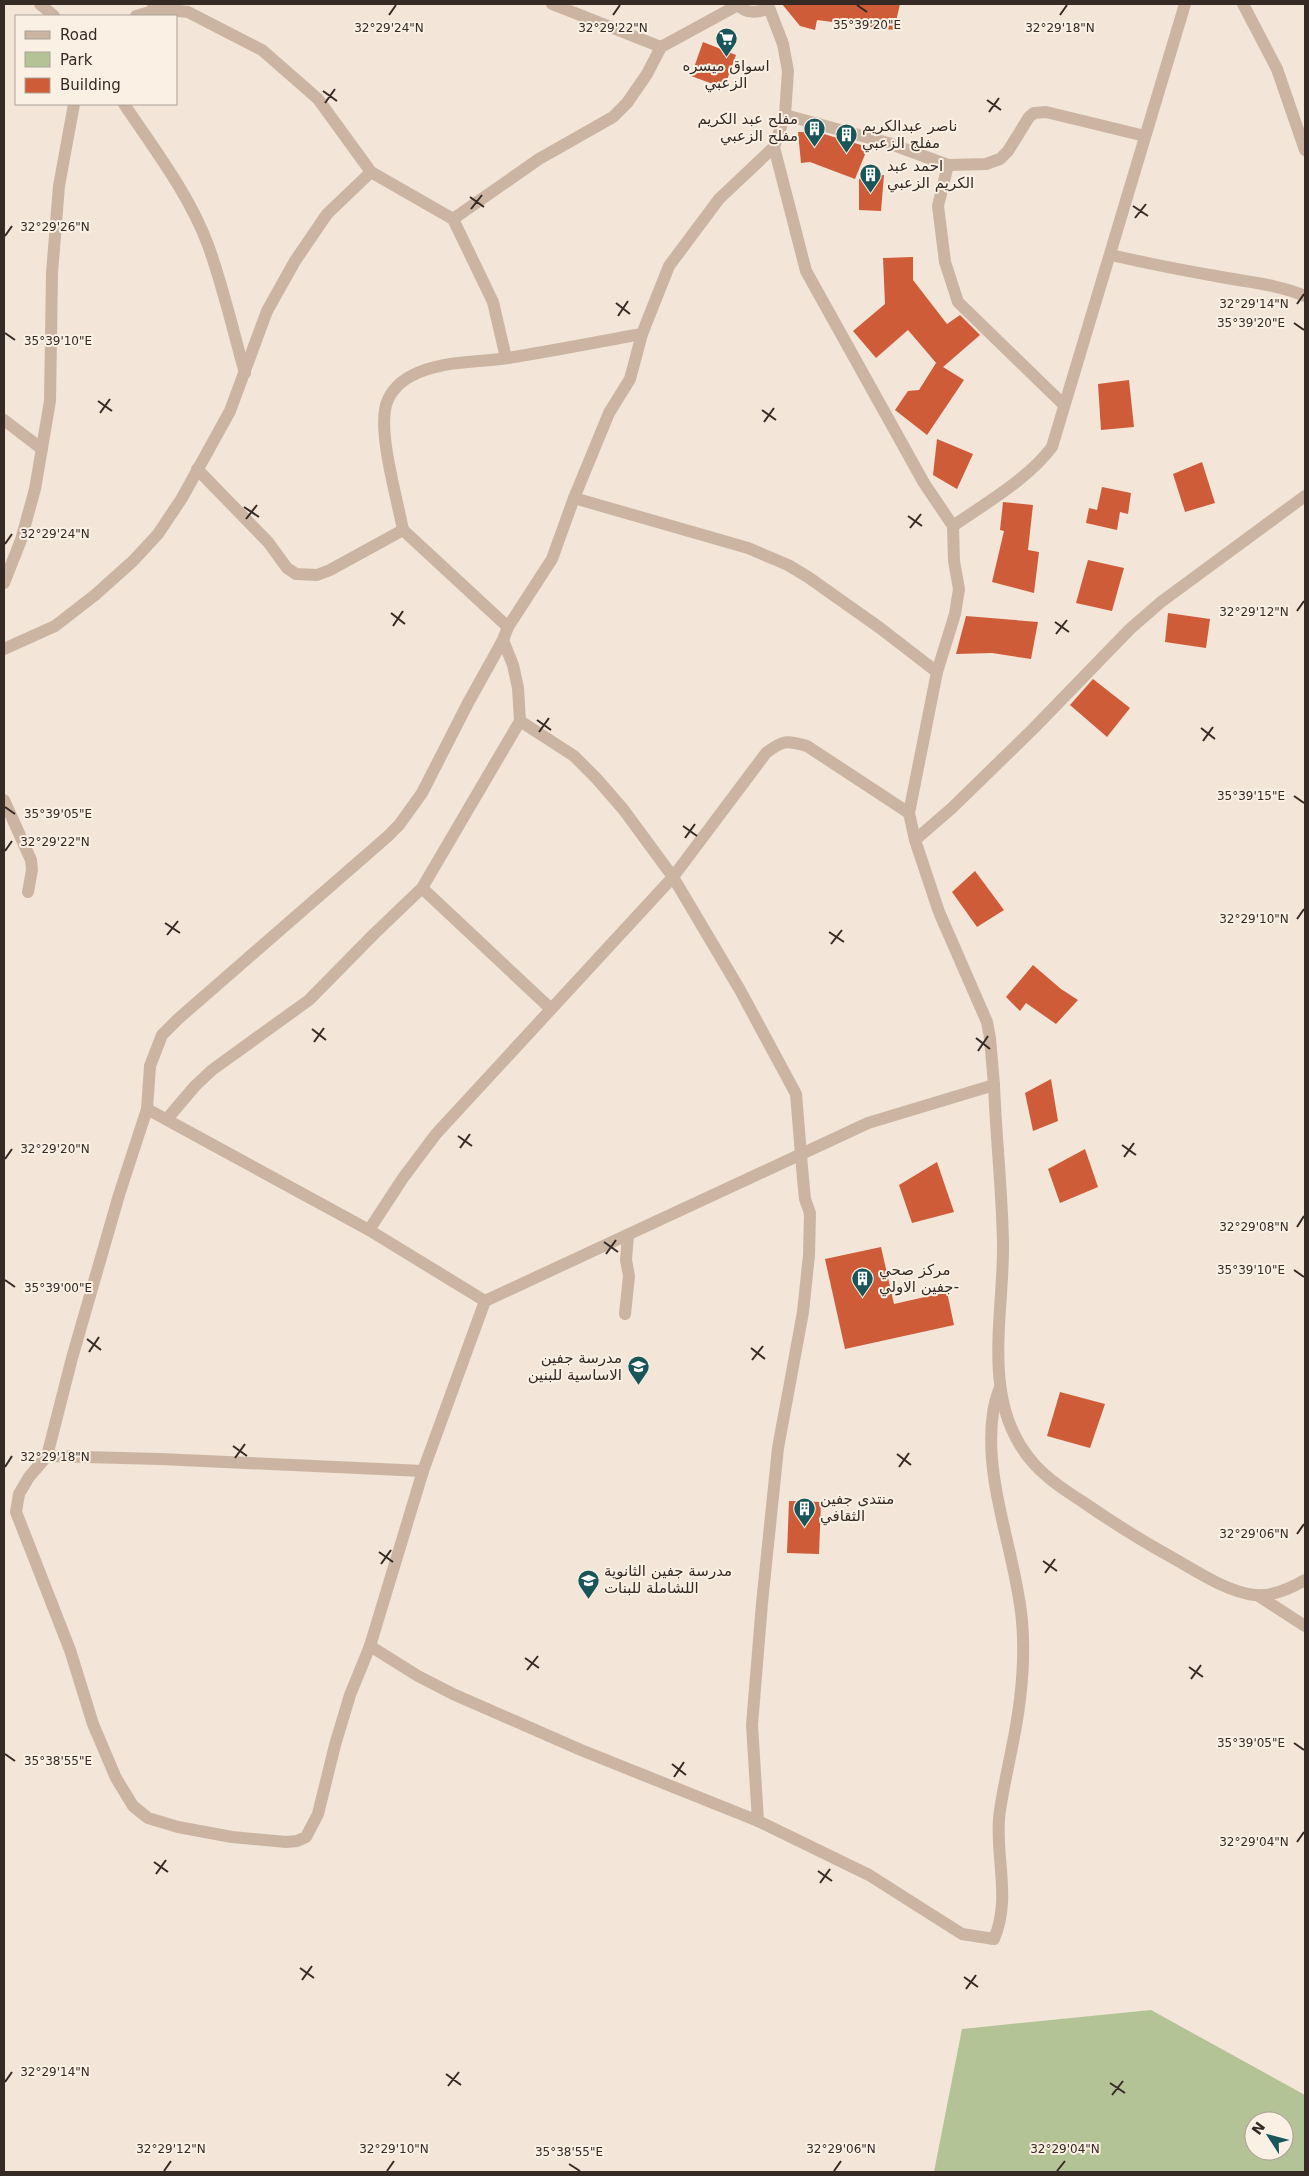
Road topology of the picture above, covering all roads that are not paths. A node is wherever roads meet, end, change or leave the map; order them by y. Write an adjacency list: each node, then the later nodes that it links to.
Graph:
1 (40, 4): 9 (street)
2 (552, 4): 11 (street)
3 (768, 4): 6 (street); 14 (street)
4 (1185, 4): 15 (street)
5 (1243, 4): 17 (street)
6 (738, 5): 11 (street)
7 (157, 6): 8 (street); 10 (street)
8 (192, 8): 19 (street)
9 (53, 15)
10 (138, 15)
11 (661, 47): 20 (street)
12 (74, 105): 28 (street)
13 (125, 105): 25 (street)
14 (785, 115): 16 (street); 18 (street)
15 (1145, 136): 18 (street); 21 (street)
16 (774, 147): 23 (street); 32 (street)
17 (1305, 150)
18 (948, 165): 26 (street)
19 (371, 172): 20 (street); 25 (street)
20 (453, 219): 24 (street)
21 (1111, 255): 22 (street); 26 (street)
22 (1305, 296)
23 (642, 334): 24 (street); 31 (street)
24 (506, 358): 33 (street)
25 (246, 373): 29 (street)
26 (1064, 405): 32 (street)
27 (4, 420): 28 (street)
28 (42, 449): 34 (street)
29 (197, 469): 33 (street); 37 (street)
30 (1305, 496): 42 (street)
31 (574, 498): 35 (street); 38 (street)
32 (953, 526): 38 (street)
33 (403, 530): 35 (street)
34 (4, 583)
35 (508, 626): 36 (street)
36 (504, 640): 39 (street); 48 (street)
37 (4, 649)
38 (937, 672): 41 (street)
39 (520, 721): 43 (street); 44 (street)
40 (4, 800): 45 (street)
41 (909, 813): 42 (street); 43 (street)
42 (915, 840): 47 (street)
43 (673, 877): 46 (street); 50 (street)
44 (422, 888): 46 (street); 49 (street)
45 (28, 892)
46 (551, 1009): 51 (street)
47 (994, 1084): 50 (street); 55 (street)
48 (147, 1109): 49 (street); 56 (street)
49 (167, 1119): 51 (street)
50 (800, 1154): 52 (street); 62 (street)
51 (369, 1230): 53 (street)
52 (628, 1235): 53 (street); 54 (street)
53 (485, 1301): 57 (street)
54 (624, 1314)
55 (1000, 1387): 59 (street); 62 (street)
56 (47, 1456): 57 (street); 61 (street)
57 (423, 1471): 61 (street)
58 (1305, 1580): 59 (street)
59 (1257, 1595): 60 (street)
60 (1305, 1626)
61 (370, 1646): 62 (street)
62 (758, 1820)

